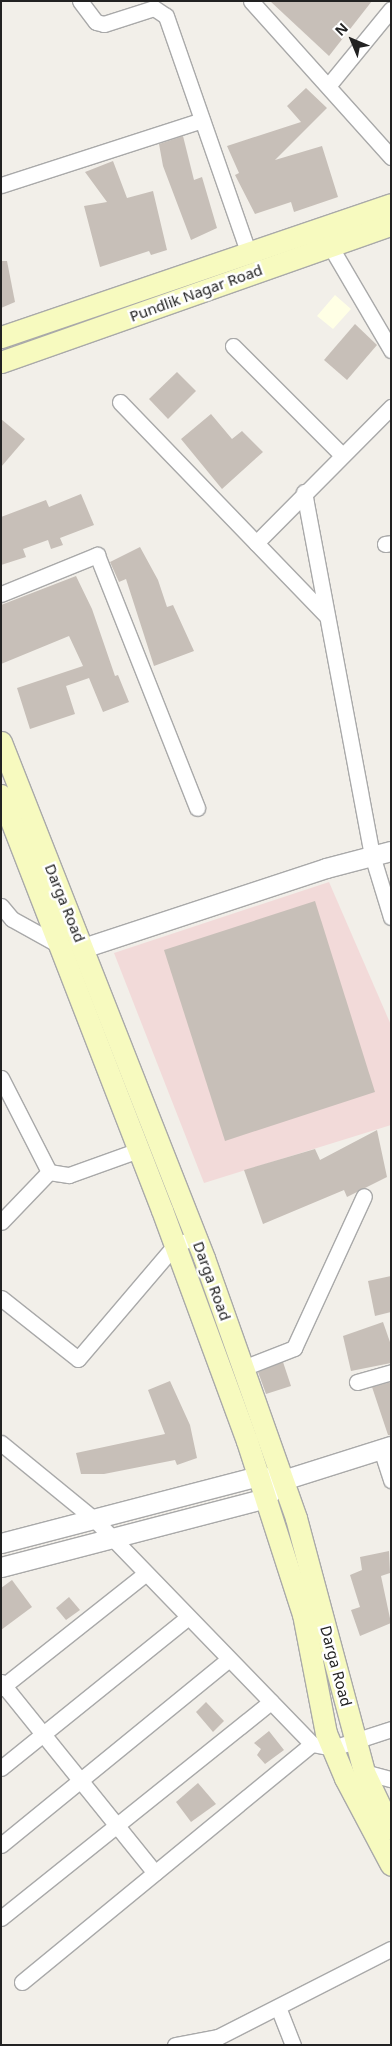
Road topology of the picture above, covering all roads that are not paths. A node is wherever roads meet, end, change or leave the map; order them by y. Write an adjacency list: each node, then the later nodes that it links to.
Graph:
1 (80, 1): 5 (street)
2 (257, 3): 4 (street)
3 (391, 9): 4 (street)
4 (328, 86): 6 (street)
5 (202, 120): 7 (street); 12 (street)
6 (391, 156)
7 (1, 185)
8 (391, 204): 10 (main road, Pundlik Nagar Road)
9 (391, 225): 11 (main road, Pundlik Nagar Road)
10 (320, 227): 11 (street); 12 (main road, Pundlik Nagar Road)
11 (330, 246): 14 (main road, Pundlik Nagar Road); 17 (street)
12 (248, 252): 13 (main road, Pundlik Nagar Road)
13 (87, 307): 14 (main road); 15 (main road, Pundlik Nagar Road)
14 (94, 330): 18 (main road, Pundlik Nagar Road)
15 (1, 337)
16 (233, 346): 21 (street)
17 (391, 350)
18 (1, 362)
19 (120, 402): 23 (street)
20 (391, 406): 21 (street)
21 (342, 455): 22 (street)
22 (304, 492): 23 (street); 25 (street)
23 (256, 543): 25 (street)
24 (1, 594): 28 (street)
25 (327, 616): 30 (street)
26 (1, 742): 34 (main road, Darga Road)
27 (1, 795): 33 (main road, Darga Road)
28 (197, 808)
29 (391, 851): 30 (street)
30 (372, 856): 32 (street); 34 (street)
31 (1, 906): 33 (street)
32 (391, 917)
33 (60, 946): 34 (street); 36 (main road, Darga Road)
34 (83, 948): 40 (main road, Darga Road)
35 (1, 1078): 37 (street)
36 (139, 1150): 37 (street); 41 (main road, Darga Road)
37 (50, 1172): 39 (street)
38 (364, 1196): 43 (street)
39 (1, 1222)
40 (196, 1236): 41 (street); 43 (main road, Darga Road)
41 (175, 1246): 42 (street); 48 (main road, Darga Road)
42 (1, 1298)
43 (243, 1368): 49 (main road, Darga Road)
44 (391, 1372): 45 (street)
45 (357, 1382)
46 (1, 1443): 52 (street)
47 (386, 1448): 49 (street); 50 (street)
48 (258, 1476): 49 (street); 51 (main road, Darga Road); 52 (street)
49 (283, 1480): 51 (street); 63 (main road, Darga Road)
50 (391, 1480)
51 (266, 1498): 53 (street); 64 (main road, Darga Road)
52 (94, 1519): 53 (street); 54 (street)
53 (113, 1539): 55 (street); 56 (street)
54 (1, 1543)
55 (1, 1567)
56 (146, 1573): 57 (street); 59 (street)
57 (188, 1617): 58 (street); 62 (street)
58 (229, 1659): 60 (street); 68 (street)
59 (2, 1685): 62 (street)
60 (272, 1702): 64 (street); 69 (street)
61 (391, 1729): 63 (street)
62 (43, 1733): 65 (street); 68 (street)
63 (356, 1742): 64 (street); 66 (main road, Darga Road)
64 (322, 1746): 72 (main road, Darga Road); 73 (street)
65 (1, 1768)
66 (364, 1772): 67 (street); 70 (main road, Darga Road)
67 (391, 1779)
68 (81, 1780): 69 (street); 71 (street)
69 (118, 1826): 73 (street); 74 (street)
70 (391, 1829)
71 (1, 1845)
72 (391, 1865)
73 (155, 1873): 76 (street)
74 (1, 1918)
75 (391, 1949): 77 (street)
76 (22, 1982)
77 (278, 2007): 78 (street); 79 (street)
78 (175, 2045)
79 (294, 2045)

